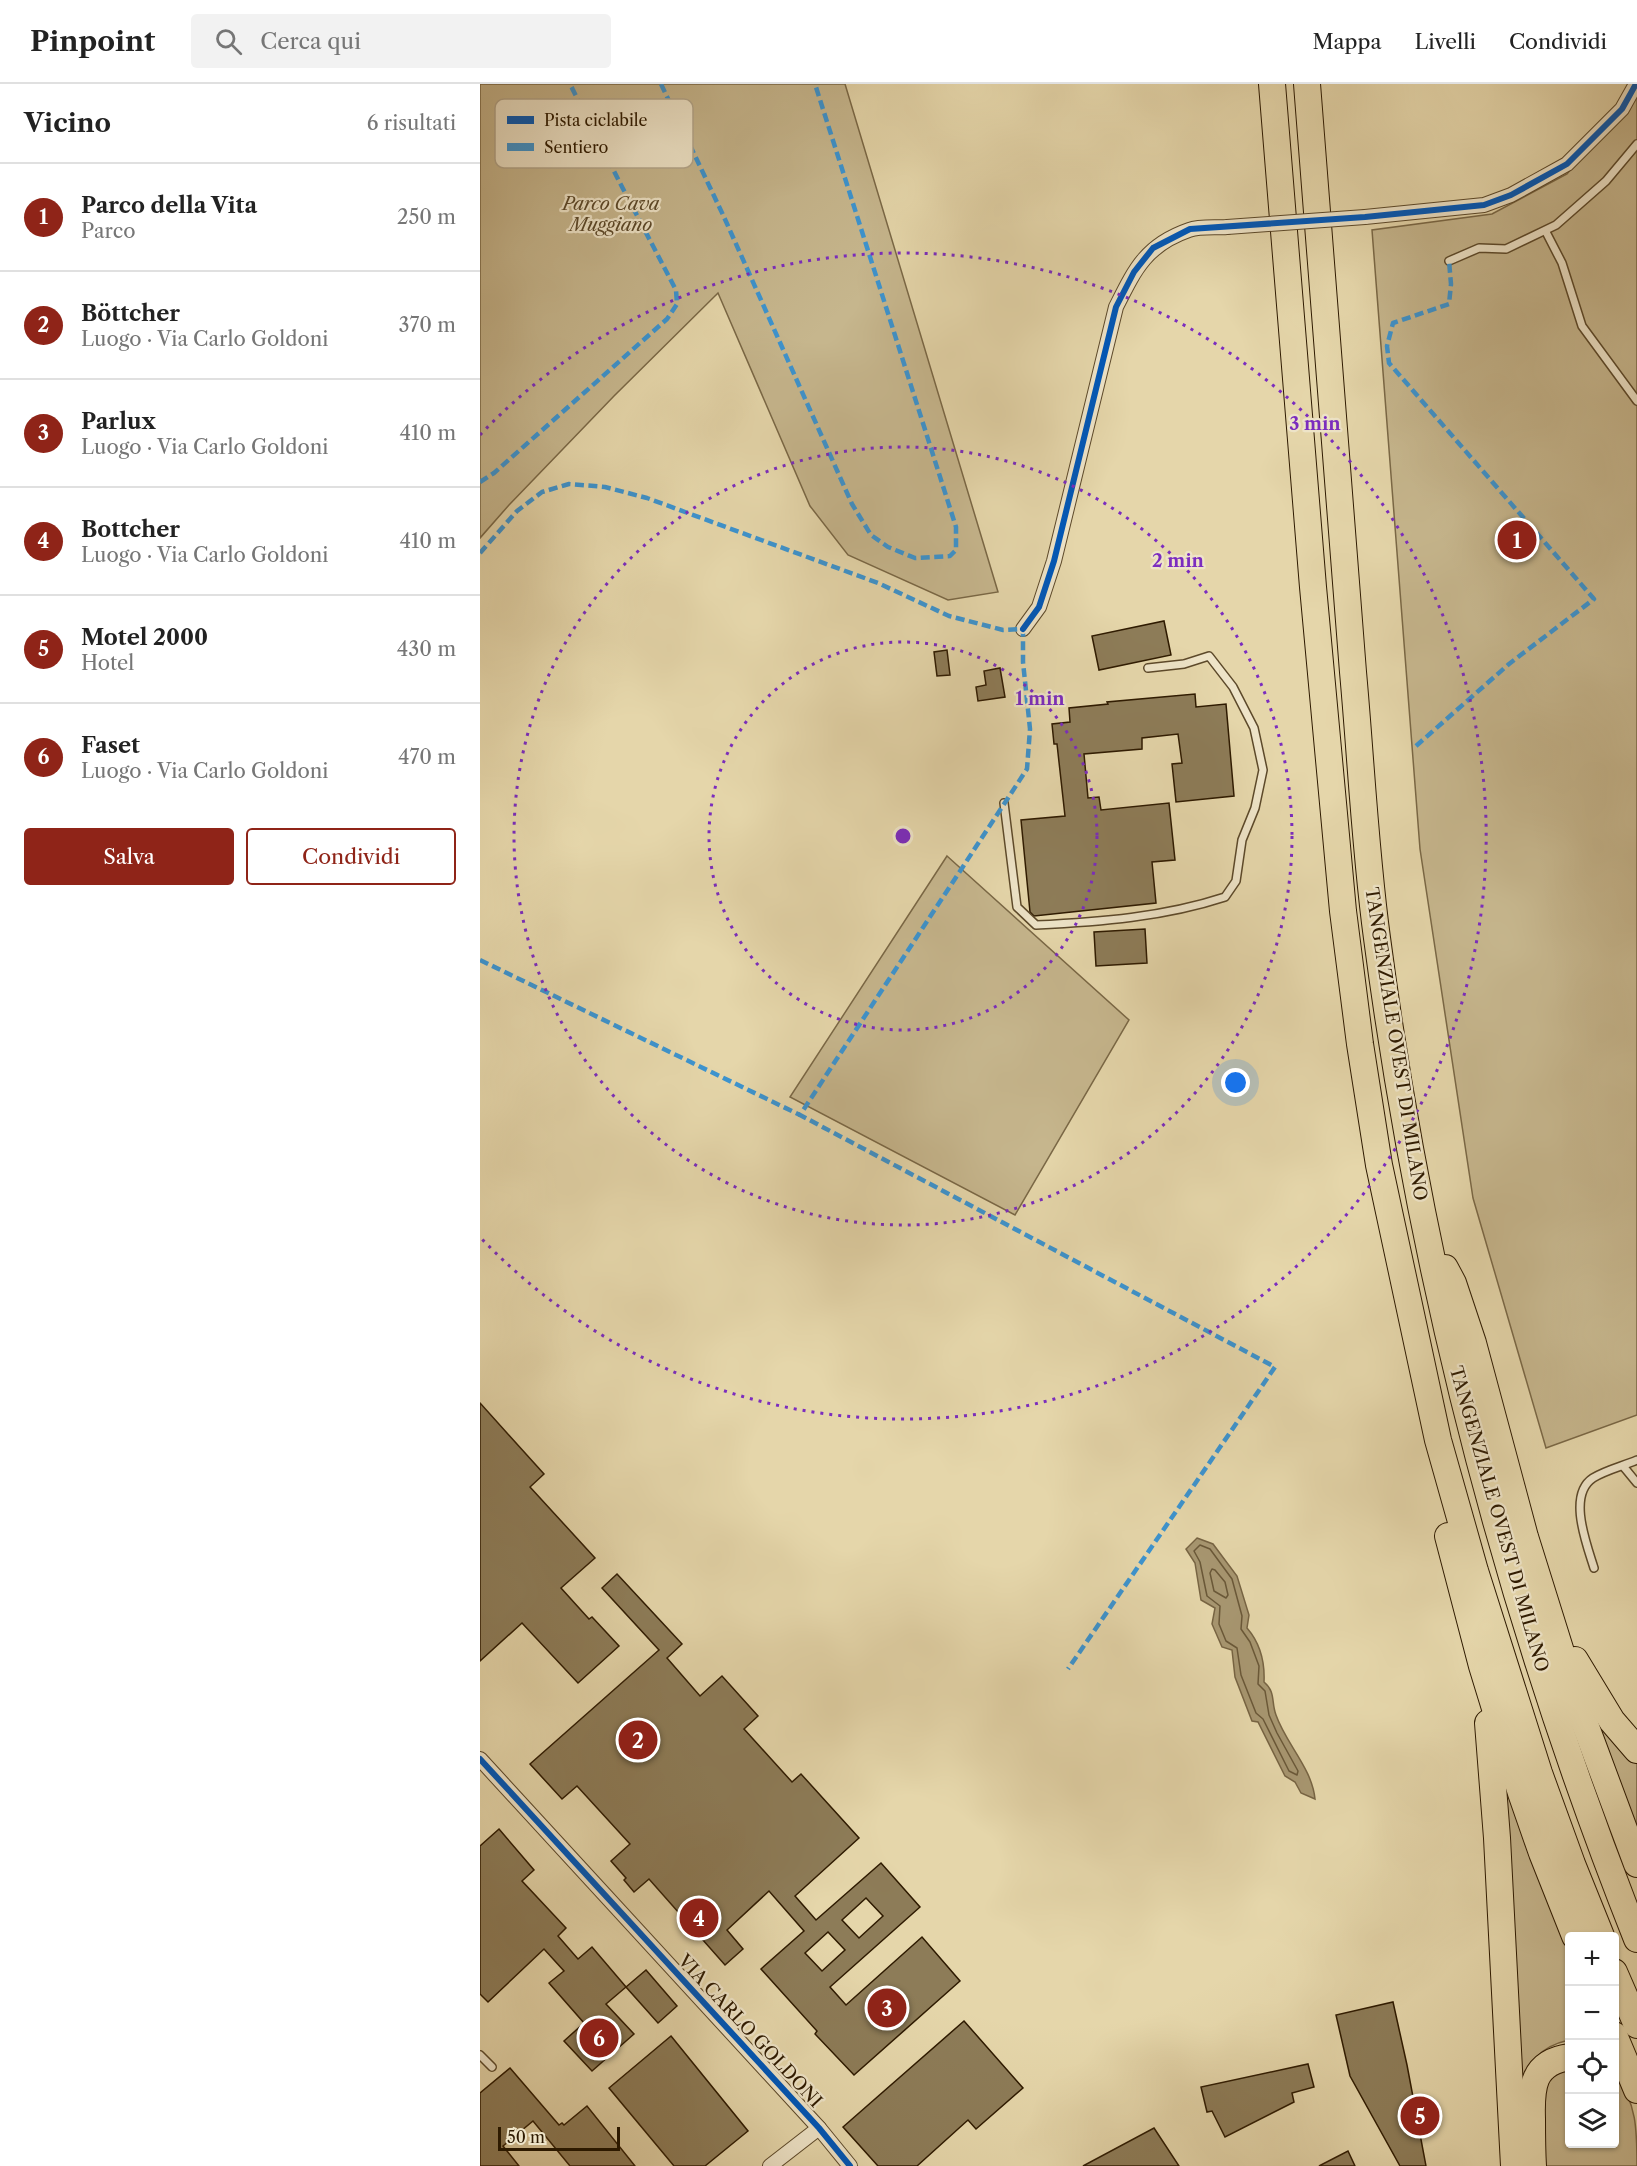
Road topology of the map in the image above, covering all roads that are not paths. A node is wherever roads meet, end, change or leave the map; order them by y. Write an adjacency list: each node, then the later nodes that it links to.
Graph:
1 (1272, 84): 12 (highway, TANGENZIALE OVEST DI MILANO)
2 (1306, 84): 11 (highway, TANGENZIALE OVEST DI MILANO)
3 (1636, 84): 8 (street, bridge)
4 (1637, 144): 5 (lane)
5 (1546, 232): 6 (lane); 7 (lane)
6 (1449, 261)
7 (1637, 401)
8 (1023, 629)
9 (1148, 668): 10 (lane)
10 (1004, 803)
11 (1424, 1229): 16 (highway); 24 (highway, TANGENZIALE OVEST DI MILANO)
12 (1438, 1440): 18 (highway); 23 (highway, TANGENZIALE OVEST DI MILANO)
13 (1637, 1460): 14 (lane)
14 (1623, 1466): 15 (lane); 17 (lane)
15 (1637, 1483)
16 (1525, 1537): 19 (highway); 21 (highway)
17 (1594, 1568)
18 (1482, 1666): 22 (highway); 37 (highway)
19 (1637, 1750)
20 (480, 1759): 34 (street, VIA CARLO GOLDONI)
21 (1637, 1864)
22 (1573, 1932)
23 (1599, 1932)
24 (1637, 1939)
25 (1619, 1984): 26 (highway)
26 (1637, 2025)
27 (1616, 2040): 32 (highway)
28 (480, 2055): 30 (lane)
29 (1565, 2058): 38 (highway)
30 (492, 2067)
31 (1619, 2077): 33 (highway)
32 (1637, 2090)
33 (1637, 2096)
34 (819, 2128): 35 (street); 36 (street, VIA CARLO GOLDONI)
35 (770, 2166)
36 (850, 2166)
37 (1514, 2166)
38 (1533, 2166)

